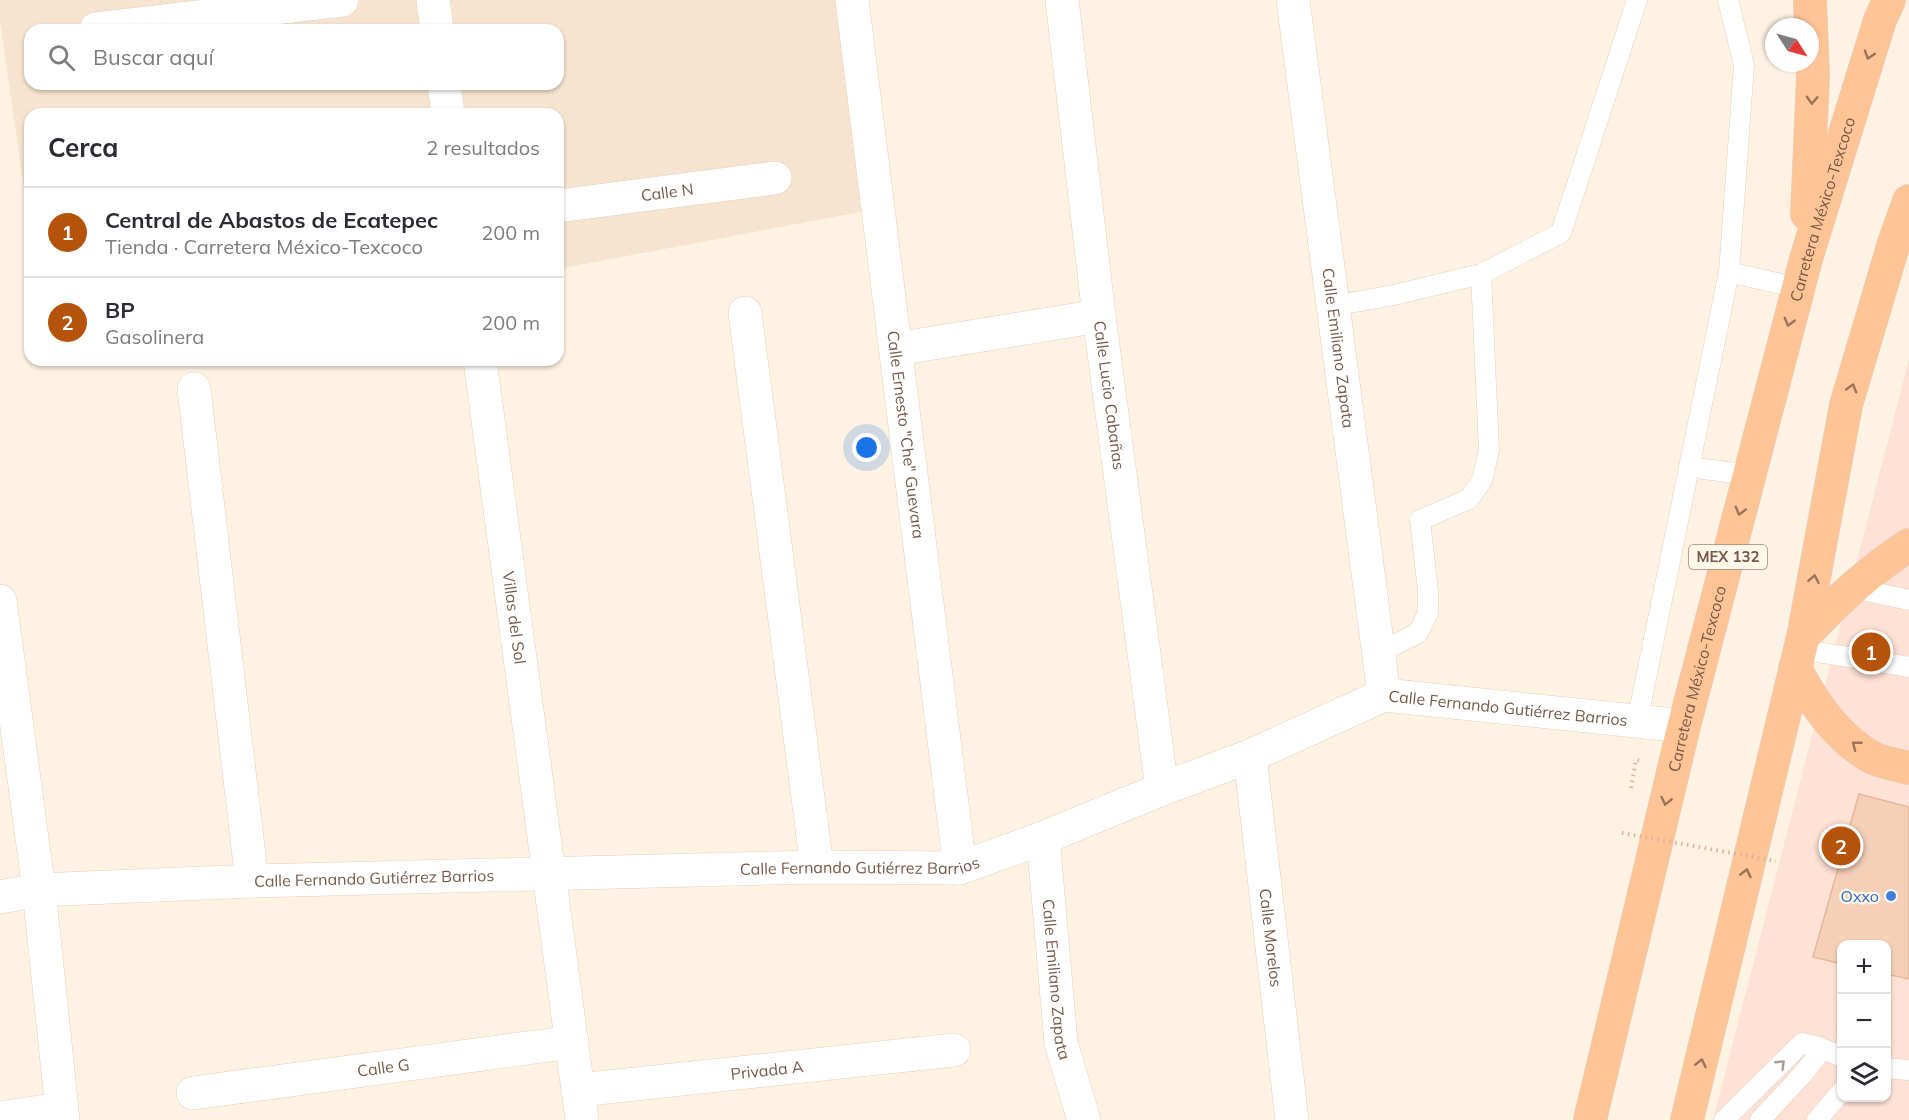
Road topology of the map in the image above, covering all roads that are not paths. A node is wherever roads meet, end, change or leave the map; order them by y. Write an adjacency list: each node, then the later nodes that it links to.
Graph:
1 (342, 0): 10 (street)
2 (433, 0): 11 (street)
3 (852, 0): 23 (street, Calle Ernesto "Che" Guevara)
4 (1062, 0): 22 (street, Calle Lucio Cabañas)
5 (1293, 0): 20 (street, Calle Emiliano Zapata)
6 (1637, 0): 18 (lane)
7 (1728, 0): 17 (lane)
8 (1810, 0): 19 (highway, one-way to 19)
9 (1889, 0): 19 (highway, Carretera México-Texcoco / MEX 132, one-way to 19)
10 (138, 24)
11 (436, 24)
12 (445, 90): 13 (street)
13 (447, 108)
14 (775, 178): 16 (street, Calle N)
15 (1909, 201): 32 (highway, one-way to 15)
16 (564, 205)
17 (1729, 272): 19 (lane); 26 (lane)
18 (1481, 274): 20 (lane); 33 (lane)
19 (1802, 274): 27 (highway, Carretera México-Texcoco / MEX 132, one-way to 27)
20 (1333, 306): 33 (street, Calle Emiliano Zapata)
21 (745, 313): 43 (street)
22 (1099, 316): 23 (street); 41 (street, Calle Lucio Cabañas)
23 (896, 349): 44 (street, Calle Ernesto "Che" Guevara)
24 (481, 366): 45 (street, Villas del Sol)
25 (194, 389): 46 (street)
26 (1689, 467): 27 (lane); 37 (lane)
27 (1749, 475): 38 (highway, Carretera México-Texcoco / MEX 132, one-way to 38)
28 (1909, 545): 29 (highway)
29 (1853, 588): 30 (lane); 32 (highway)
30 (1909, 600)
31 (0, 602): 34 (street)
32 (1799, 651): 35 (lane); 40 (highway, one-way to 32); 63 (highway, one-way to 32)
33 (1378, 652): 36 (street, Calle Emiliano Zapata)
34 (4, 664): 47 (street)
35 (1909, 667)
36 (1384, 695): 37 (street, Calle Fernando Gutiérrez Barrios); 39 (street, Calle Fernando Gutiérrez Barrios)
37 (1637, 722): 38 (street, Calle Fernando Gutiérrez Barrios)
38 (1684, 726): 62 (highway, Carretera México-Texcoco / MEX 132, one-way to 62)
39 (1250, 756): 41 (street, Calle Fernando Gutiérrez Barrios); 61 (street, Calle Morelos)
40 (1909, 768)
41 (1162, 789): 42 (street, Calle Fernando Gutiérrez Barrios)
42 (1043, 838): 44 (street, Calle Fernando Gutiérrez Barrios); 60 (street, Calle Emiliano Zapata)
43 (818, 867): 44 (street, Calle Fernando Gutiérrez Barrios); 45 (street, Calle Fernando Gutiérrez Barrios)
44 (960, 868)
45 (550, 873): 46 (street, Calle Fernando Gutiérrez Barrios); 49 (street, Villas del Sol)
46 (252, 881): 47 (street, Calle Fernando Gutiérrez Barrios)
47 (39, 890): 48 (street, Calle Fernando Gutiérrez Barrios); 58 (street)
48 (0, 897)
49 (572, 1042): 55 (street, Calle G); 57 (street, Villas del Sol)
50 (954, 1050): 57 (street, Privada A)
51 (1822, 1050): 52 (lane); 64 (lane, one-way to 51); 65 (lane)
52 (1837, 1055)
53 (1891, 1068): 54 (lane)
54 (1909, 1070)
55 (193, 1093)
56 (1837, 1096): 66 (lane)
57 (581, 1105)
58 (62, 1114): 59 (street)
59 (0, 1118)
60 (1084, 1120)
61 (1292, 1120)
62 (1590, 1120)
63 (1687, 1120)
64 (1724, 1120)
65 (1760, 1120)
66 (1817, 1120)

